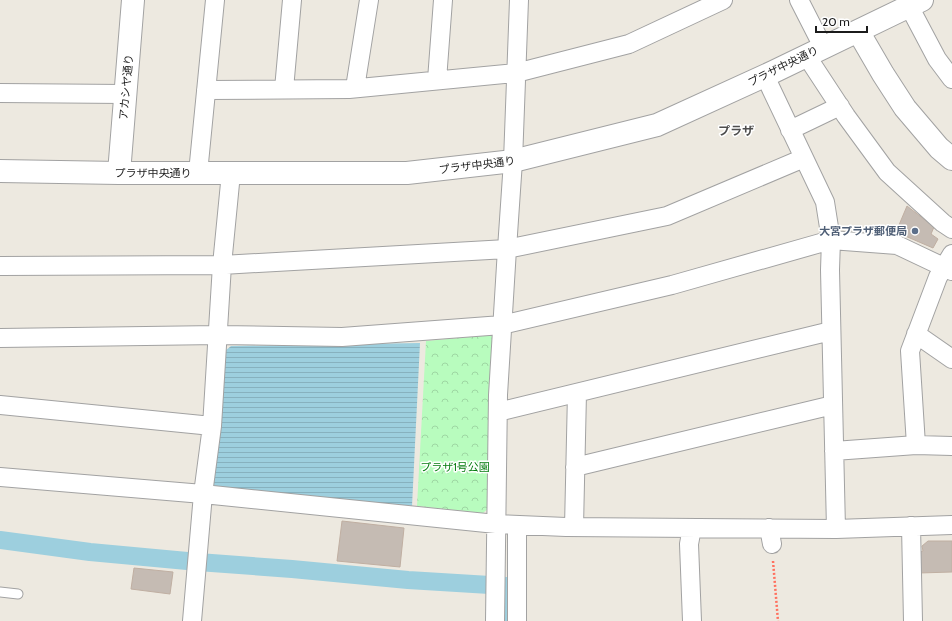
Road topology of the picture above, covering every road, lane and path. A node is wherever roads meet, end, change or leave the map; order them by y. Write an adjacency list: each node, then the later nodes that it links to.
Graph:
1 (133, 0): 20 (street, アカシヤ通り)
2 (215, 0): 18 (street)
3 (292, 0): 17 (street)
4 (370, 0): 16 (street)
5 (443, 0): 15 (street)
6 (519, 0): 12 (street)
7 (723, 0): 12 (street)
8 (799, 0): 11 (street)
9 (915, 3): 10 (street, プラザ中央通り); 14 (street)
10 (858, 31): 11 (street, プラザ中央通り); 24 (street)
11 (815, 51): 13 (street, プラザ中央通り); 21 (street)
12 (516, 73): 15 (street); 25 (street)
13 (764, 76): 22 (street); 25 (street, プラザ中央通り)
14 (952, 79)
15 (436, 80): 16 (street)
16 (355, 88): 17 (street)
17 (284, 89): 18 (street)
18 (206, 90): 28 (street)
19 (0, 93): 20 (street)
20 (126, 94): 27 (street, アカシヤ通り)
21 (840, 106): 22 (street); 30 (street)
22 (790, 130): 23 (street)
23 (804, 158): 31 (street); 32 (street)
24 (952, 159)
25 (513, 161): 29 (street, プラザ中央通り); 32 (street)
26 (0, 171): 27 (street, プラザ中央通り)
27 (119, 173): 28 (street, プラザ中央通り)
28 (198, 173): 29 (street, プラザ中央通り)
29 (231, 173): 34 (street)
30 (952, 229)
31 (831, 240): 33 (street); 36 (street); 37 (street)
32 (507, 249): 34 (street); 36 (street)
33 (949, 264): 38 (street)
34 (222, 265): 35 (street); 39 (street)
35 (0, 266)
36 (502, 325): 39 (street); 45 (street)
37 (831, 331): 42 (street); 44 (street)
38 (916, 334): 41 (street); 47 (street)
39 (218, 335): 40 (street); 46 (street)
40 (0, 338)
41 (952, 359)
42 (577, 393): 45 (street); 50 (street)
43 (0, 405): 46 (street)
44 (833, 405): 49 (street); 50 (street)
45 (498, 412): 53 (street)
46 (212, 426): 52 (street)
47 (916, 446): 48 (street); 49 (street)
48 (952, 446)
49 (834, 451): 59 (street)
50 (575, 467): 57 (street)
51 (0, 477): 52 (street)
52 (203, 494): 53 (street); 63 (street)
53 (496, 524): 54 (street); 64 (street)
54 (517, 525): 57 (street); 65 (street)
55 (952, 525): 56 (street)
56 (911, 526): 59 (street); 68 (street)
57 (574, 527): 58 (street)
58 (692, 528): 60 (street); 66 (street)
59 (836, 529): 60 (street)
60 (771, 536): 67 (path)
61 (0, 592): 62 (lane)
62 (18, 594)
63 (192, 621)
64 (495, 621)
65 (516, 621)
66 (692, 621)
67 (778, 621)
68 (913, 621)

